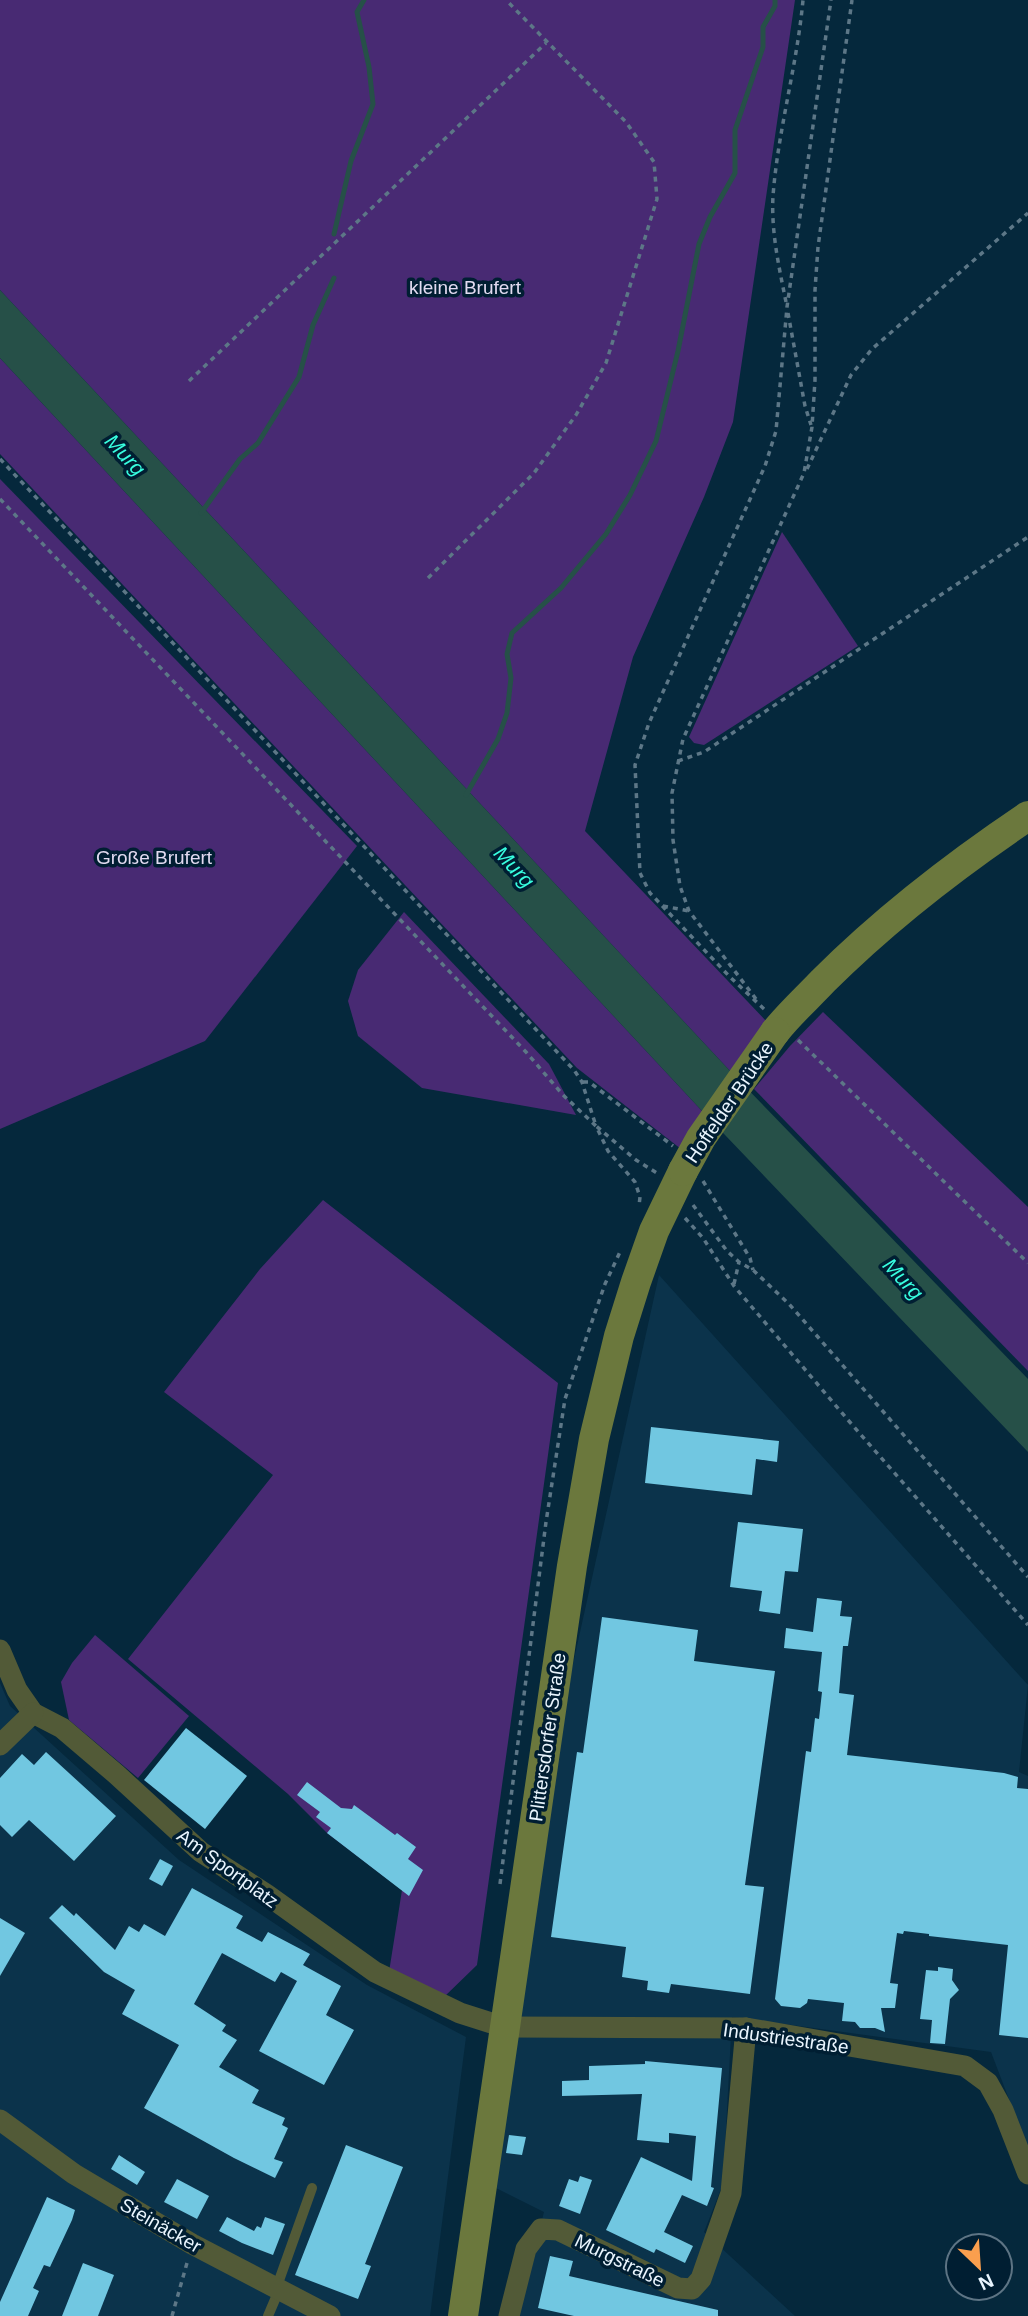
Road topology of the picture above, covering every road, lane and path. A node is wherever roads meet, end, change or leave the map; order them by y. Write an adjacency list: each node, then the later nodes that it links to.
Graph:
1 (506, 0): 5 (path)
2 (803, 0): 7 (path)
3 (831, 0): 7 (path)
4 (852, 0): 9 (path)
5 (546, 43): 8 (path); 14 (path)
6 (1028, 213): 11 (path)
7 (787, 307): 9 (path); 17 (path)
8 (189, 381)
9 (812, 427): 11 (path)
10 (0, 459): 20 (path)
11 (804, 474): 15 (path)
12 (0, 499): 20 (path)
13 (1028, 537): 15 (path)
14 (428, 578)
15 (678, 761): 18 (path)
16 (1028, 816): 19 (main road, Hoffelder Brücke)
17 (663, 906): 18 (path); 18 (path)
18 (689, 911)
19 (783, 1033): 22 (main road, Hoffelder Brücke, bridge); 26 (path)
20 (596, 1126): 21 (path)
21 (651, 1170)
22 (683, 1171): 33 (main road, Plittersdorfer Straße)
23 (691, 1202): 25 (path)
24 (703, 1238): 27 (path)
25 (738, 1262): 27 (path); 28 (path)
26 (1028, 1262)
27 (734, 1286): 29 (path)
28 (1028, 1577)
29 (1028, 1625)
30 (0, 1650): 31 (street, Am Sportplatz)
31 (33, 1713): 32 (street); 33 (street, Am Sportplatz)
32 (0, 1745)
33 (504, 2027): 34 (street, Industriestraße); 43 (main road, Plittersdorfer Straße)
34 (746, 2028): 36 (street, Industriestraße); 44 (street, Murgstraße)
35 (0, 2120): 38 (street, Steinäcker)
36 (1028, 2174)
37 (312, 2188): 39 (lane)
38 (192, 2244): 39 (street, Steinäcker); 40 (path)
39 (278, 2289): 41 (lane); 42 (street, Steinäcker)
40 (172, 2316)
41 (268, 2316)
42 (330, 2316)
43 (463, 2316)
44 (509, 2316)

